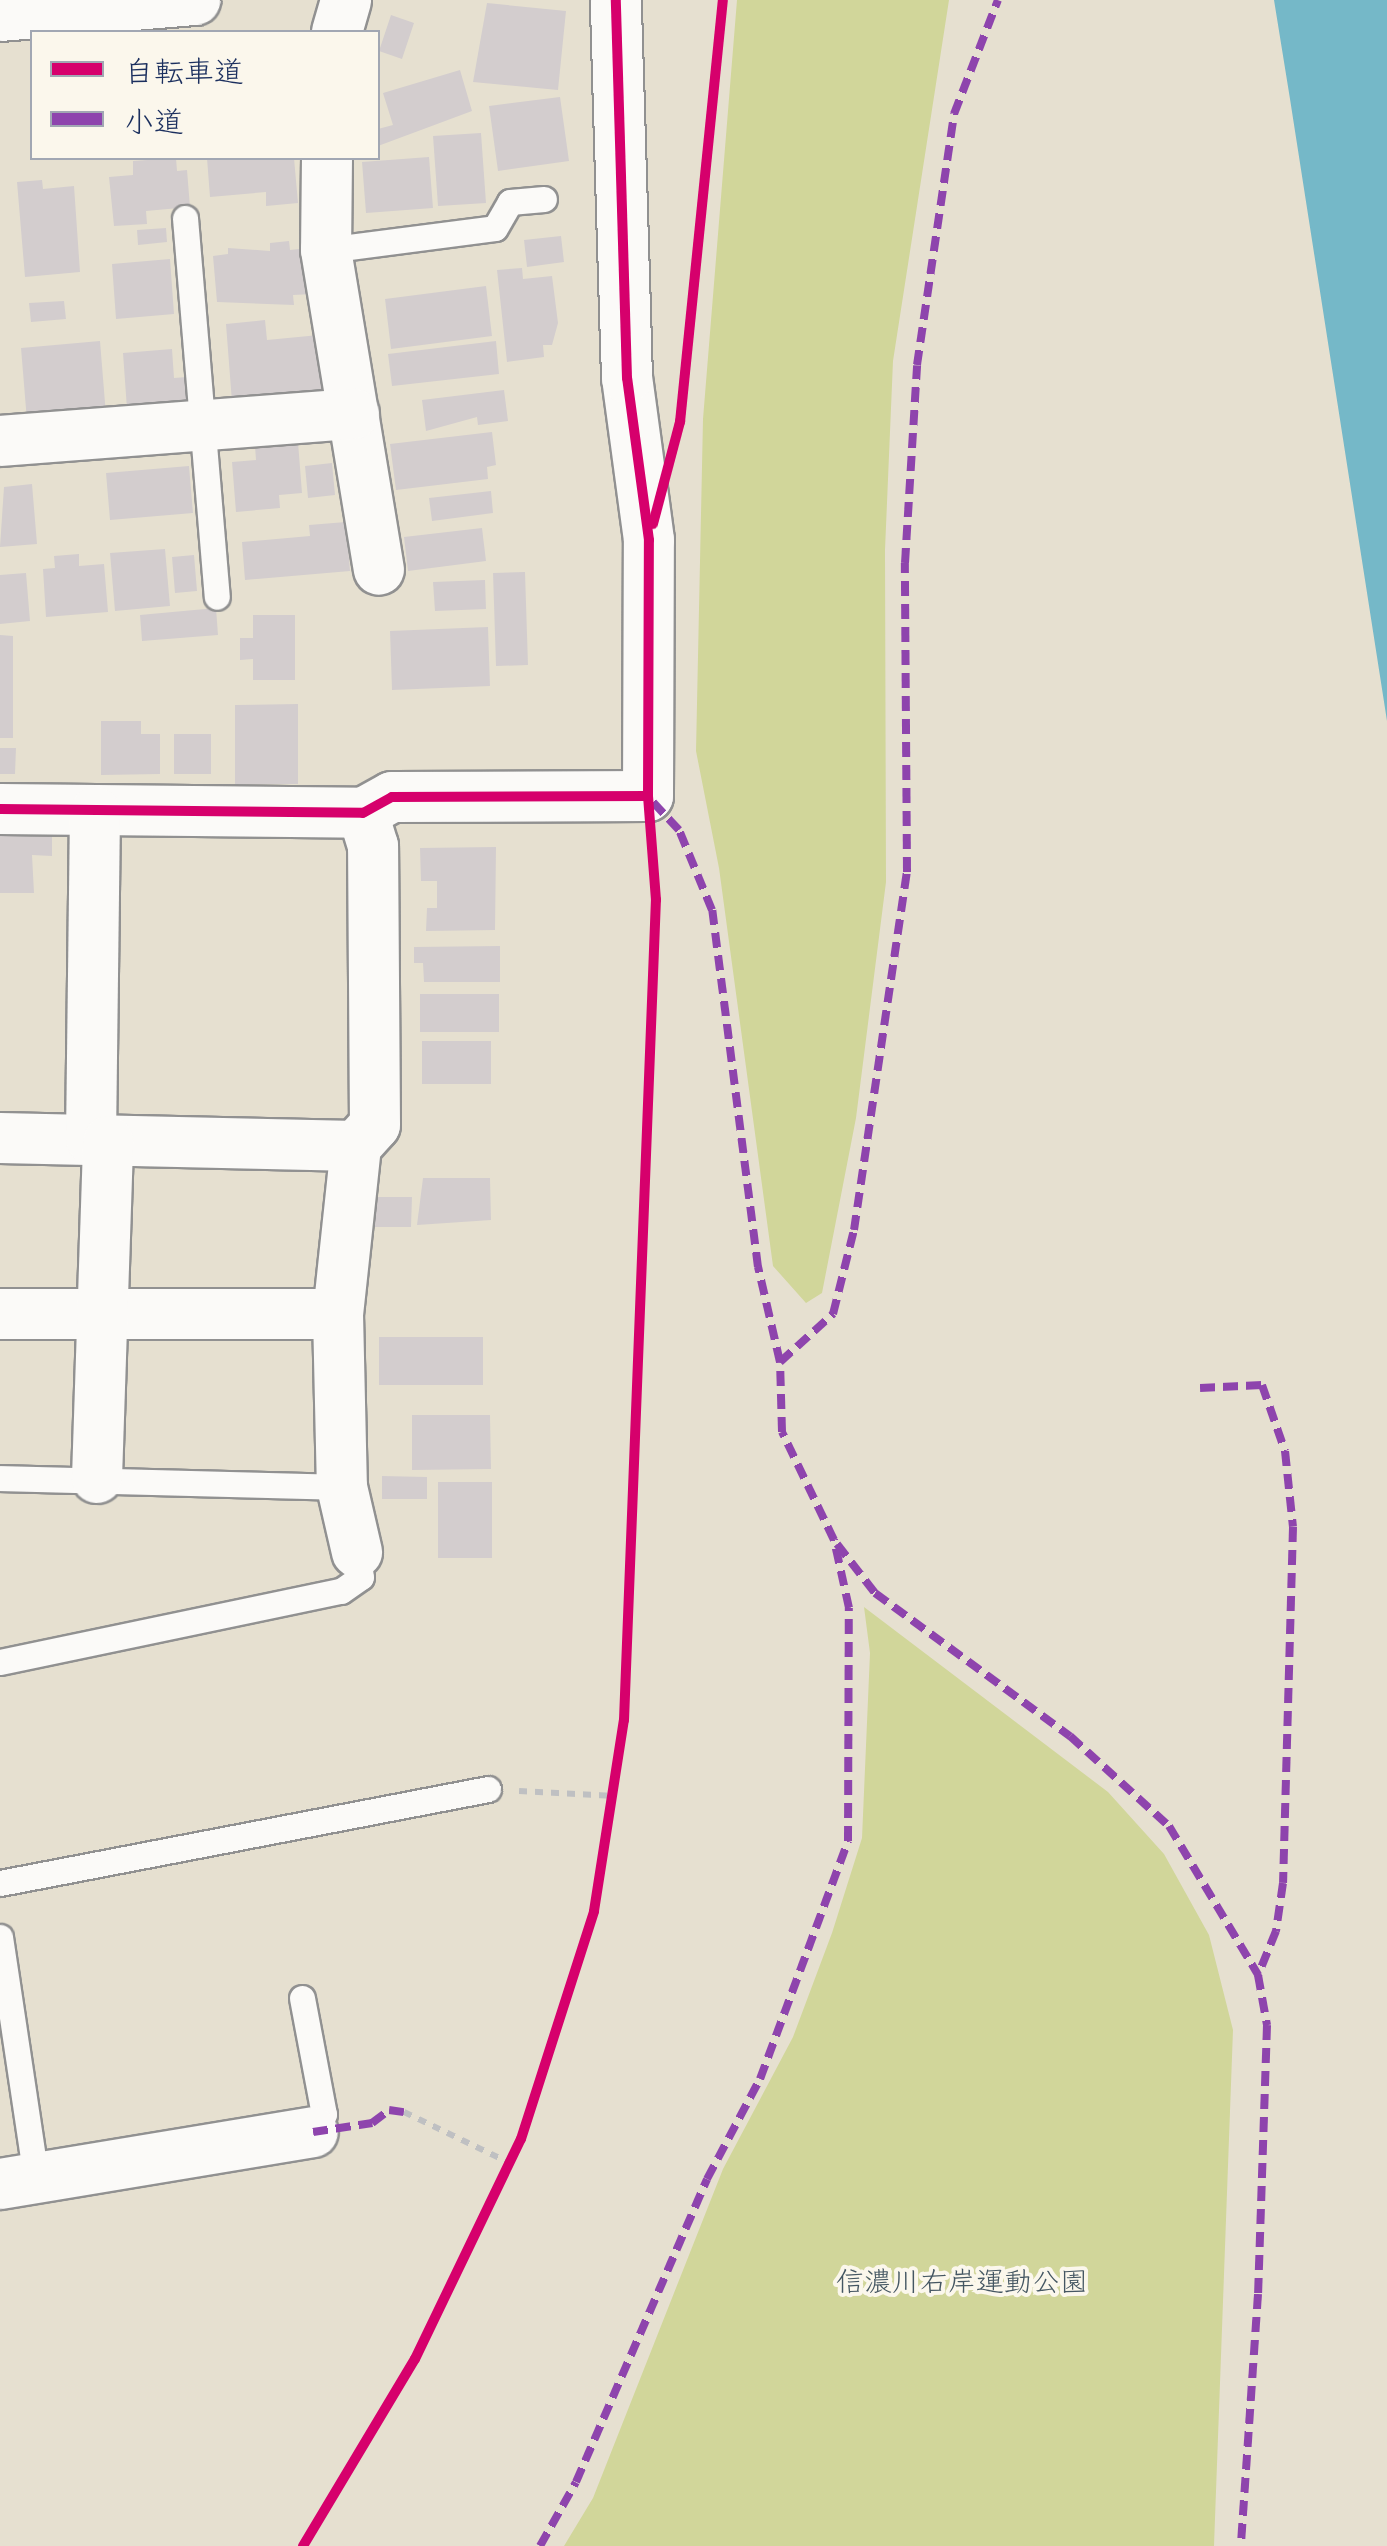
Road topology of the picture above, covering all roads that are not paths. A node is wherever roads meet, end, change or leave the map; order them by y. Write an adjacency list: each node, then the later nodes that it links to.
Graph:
1 (195, 0): 4 (street)
2 (346, 0): 5 (street)
3 (616, 0): 17 (street)
4 (0, 16)
5 (338, 30)
6 (327, 160): 9 (street)
7 (544, 199): 9 (lane)
8 (185, 218): 11 (lane)
9 (326, 250): 10 (street)
10 (354, 414): 11 (street); 13 (street)
11 (202, 426): 12 (street); 14 (lane)
12 (0, 441)
13 (379, 570)
14 (217, 596)
15 (0, 810): 16 (street)
16 (96, 812): 17 (street); 19 (street)
17 (363, 813): 20 (street)
18 (0, 1138): 19 (street)
19 (100, 1140): 20 (street); 22 (street)
20 (356, 1146): 23 (street)
21 (0, 1314): 22 (street)
22 (105, 1314): 23 (street); 25 (street)
23 (338, 1314): 26 (street)
24 (0, 1478): 25 (lane)
25 (97, 1478): 26 (lane)
26 (342, 1487): 27 (street)
27 (356, 1552): 28 (lane)
28 (0, 1662)
29 (488, 1790): 30 (lane)
30 (0, 1883)
31 (0, 1937): 34 (lane)
32 (302, 1998): 33 (lane)
33 (313, 2132): 34 (street)
34 (18, 2180)

